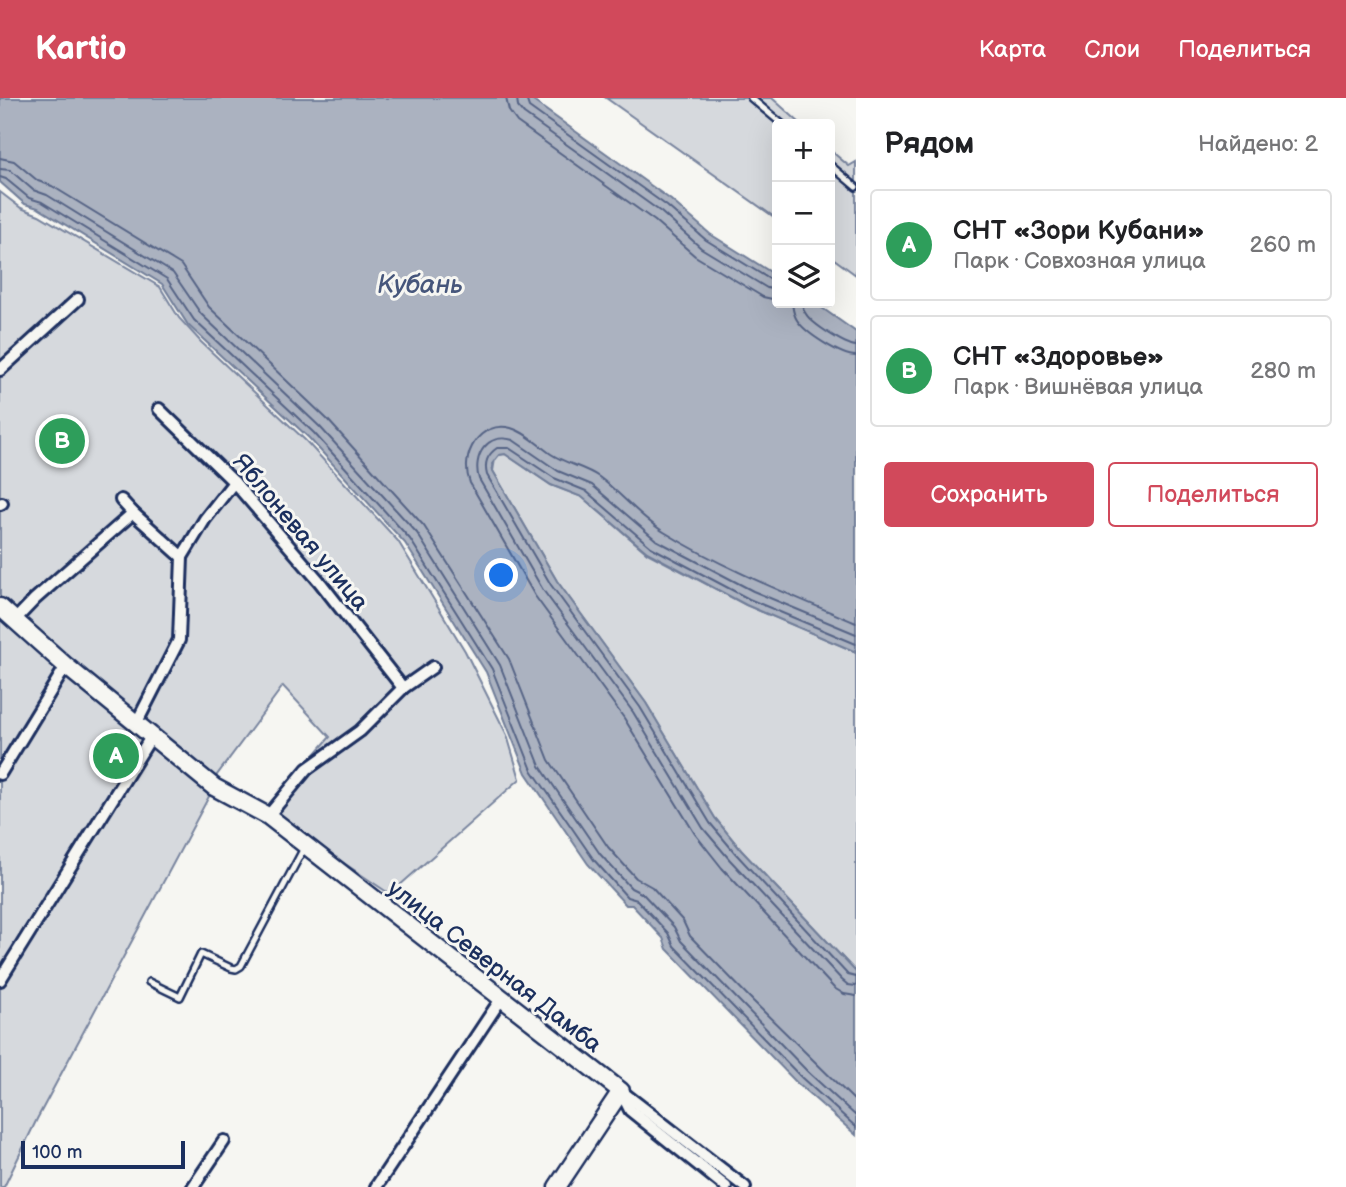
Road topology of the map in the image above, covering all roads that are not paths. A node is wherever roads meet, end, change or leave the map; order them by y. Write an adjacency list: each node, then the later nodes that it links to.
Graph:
1 (751, 98): 2 (lane)
2 (776, 119)
3 (835, 169): 4 (lane)
4 (856, 187)
5 (78, 299): 6 (street)
6 (0, 370)
7 (159, 409): 8 (street, Яблоневая улица)
8 (234, 482): 11 (street); 16 (street, Яблоневая улица)
9 (121, 500): 10 (street)
10 (133, 513): 11 (street); 13 (street)
11 (182, 558): 17 (street)
12 (0, 607): 13 (street, улица Северная Дамба)
13 (14, 621): 14 (street, улица Северная Дамба)
14 (66, 666): 17 (street, улица Северная Дамба); 19 (street)
15 (433, 667): 16 (street)
16 (403, 688): 20 (street)
17 (136, 724): 18 (street, улица Северная Дамба)
18 (152, 737): 20 (street, улица Северная Дамба); 22 (street)
19 (0, 774)
20 (268, 816): 21 (street, улица Северная Дамба)
21 (305, 845): 23 (lane); 24 (street, улица Северная Дамба)
22 (0, 980)
23 (149, 982)
24 (501, 999): 25 (street, улица Северная Дамба); 29 (street)
25 (621, 1091): 27 (street); 30 (street); 32 (street, улица Северная Дамба)
26 (224, 1141): 28 (street)
27 (711, 1182): 31 (street)
28 (193, 1187)
29 (376, 1187)
30 (556, 1187)
31 (726, 1187)
32 (745, 1187)

